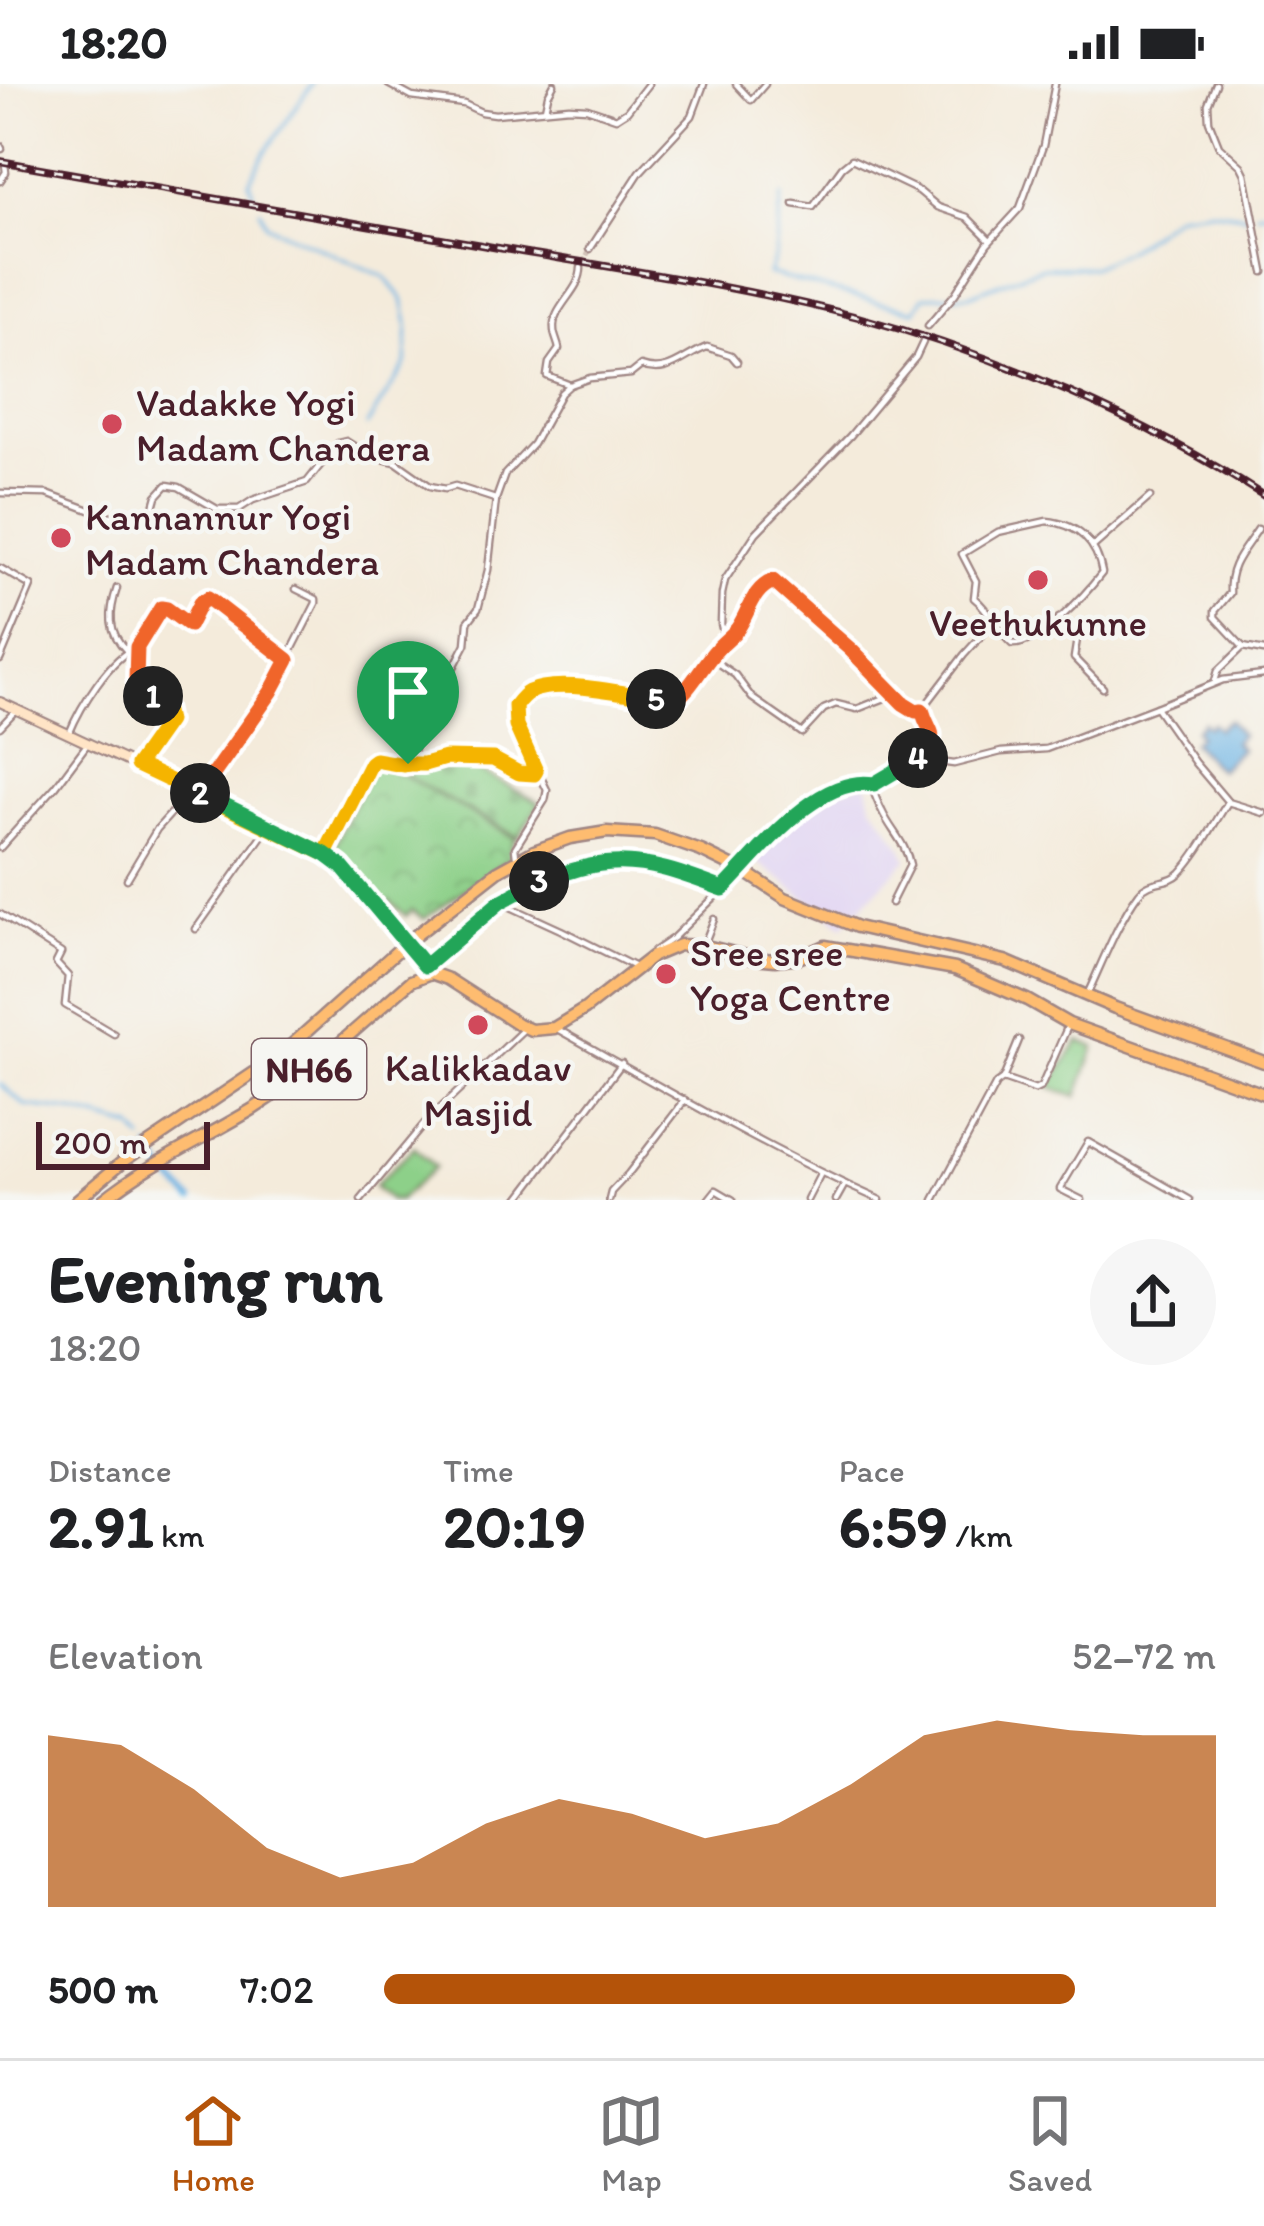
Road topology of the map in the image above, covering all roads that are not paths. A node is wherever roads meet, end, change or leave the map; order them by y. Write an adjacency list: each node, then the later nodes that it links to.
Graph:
1 (388, 84): 9 (street)
2 (554, 84): 9 (street)
3 (648, 84): 9 (street)
4 (704, 84): 14 (street)
5 (736, 84): 6 (street)
6 (765, 84)
7 (1054, 84): 13 (street)
8 (1216, 84): 16 (street)
9 (545, 109)
10 (5, 164): 11 (street)
11 (0, 181)
12 (794, 204): 13 (street)
13 (990, 240): 17 (street)
14 (590, 249)
15 (581, 268): 20 (street)
16 (1264, 272)
17 (928, 326)
18 (923, 342): 31 (street)
19 (737, 362): 20 (street)
20 (569, 386): 23 (street)
21 (0, 493): 23 (street)
22 (1150, 497): 25 (street)
23 (496, 499): 51 (street)
24 (1258, 529): 33 (street)
25 (1094, 546): 29 (street); 30 (street)
26 (0, 568): 37 (street)
27 (117, 588): 34 (street)
28 (296, 590): 38 (street)
29 (1059, 617): 30 (street); 41 (street)
30 (994, 622): 46 (street)
31 (725, 641): 36 (street); 42 (street)
32 (137, 647): 34 (street); 38 (street); 52 (street)
33 (1243, 647): 35 (street); 40 (street)
34 (127, 651): 48 (street)
35 (1264, 651)
36 (710, 658): 42 (street); 53 (street)
37 (0, 660)
38 (288, 660): 55 (street)
39 (1264, 675): 40 (street)
40 (1214, 683): 44 (street)
41 (1103, 688)
42 (896, 694): 46 (street)
43 (0, 702): 45 (main road)
44 (1156, 707): 50 (street); 56 (street)
45 (16, 710): 47 (street); 48 (main road)
46 (922, 710): 50 (street)
47 (0, 727)
48 (69, 734): 49 (main road)
49 (88, 743): 52 (main road); 59 (street)
50 (917, 759): 54 (street)
51 (408, 764): 53 (street); 60 (street)
52 (137, 765): 55 (main road)
53 (536, 771): 61 (street)
54 (870, 783): 62 (street); 66 (street)
55 (196, 792): 58 (main road); 63 (street)
56 (1228, 802): 57 (street); 75 (street)
57 (1263, 810)
58 (269, 826): 60 (main road); 69 (street)
59 (0, 848)
60 (325, 854): 70 (main road)
61 (516, 860): 62 (highway, NH66); 70 (highway, NH66)
62 (741, 871): 64 (street); 75 (highway, NH66)
63 (127, 879)
64 (723, 889): 65 (street); 72 (street)
65 (500, 902): 73 (street); 74 (street)
66 (890, 904)
67 (0, 914): 79 (street)
68 (714, 919): 71 (street)
69 (196, 929)
70 (406, 943): 74 (main road); 89 (highway, NH66)
71 (706, 946): 72 (highway); 76 (highway)
72 (652, 956): 73 (highway)
73 (637, 968): 78 (highway)
74 (428, 970): 77 (highway); 90 (highway, NH66)
75 (1087, 995): 81 (highway, NH66)
76 (1069, 1024): 83 (street); 84 (highway)
77 (525, 1028): 78 (highway); 91 (street)
78 (554, 1028): 82 (street)
79 (114, 1034)
80 (1019, 1040): 83 (street)
81 (1264, 1062)
82 (622, 1063): 85 (street); 92 (street)
83 (1003, 1079): 99 (street)
84 (1264, 1094)
85 (685, 1100): 86 (street); 93 (street)
86 (821, 1173): 87 (street); 96 (street)
87 (844, 1184): 97 (street); 98 (street)
88 (1060, 1190): 100 (street); 101 (street); 102 (street)
89 (77, 1200)
90 (103, 1200)
91 (361, 1200)
92 (518, 1200)
93 (609, 1200)
94 (707, 1200): 95 (street)
95 (734, 1200)
96 (807, 1200)
97 (836, 1200)
98 (880, 1200)
99 (934, 1200)
100 (1054, 1200)
101 (1082, 1200)
102 (1190, 1200)

